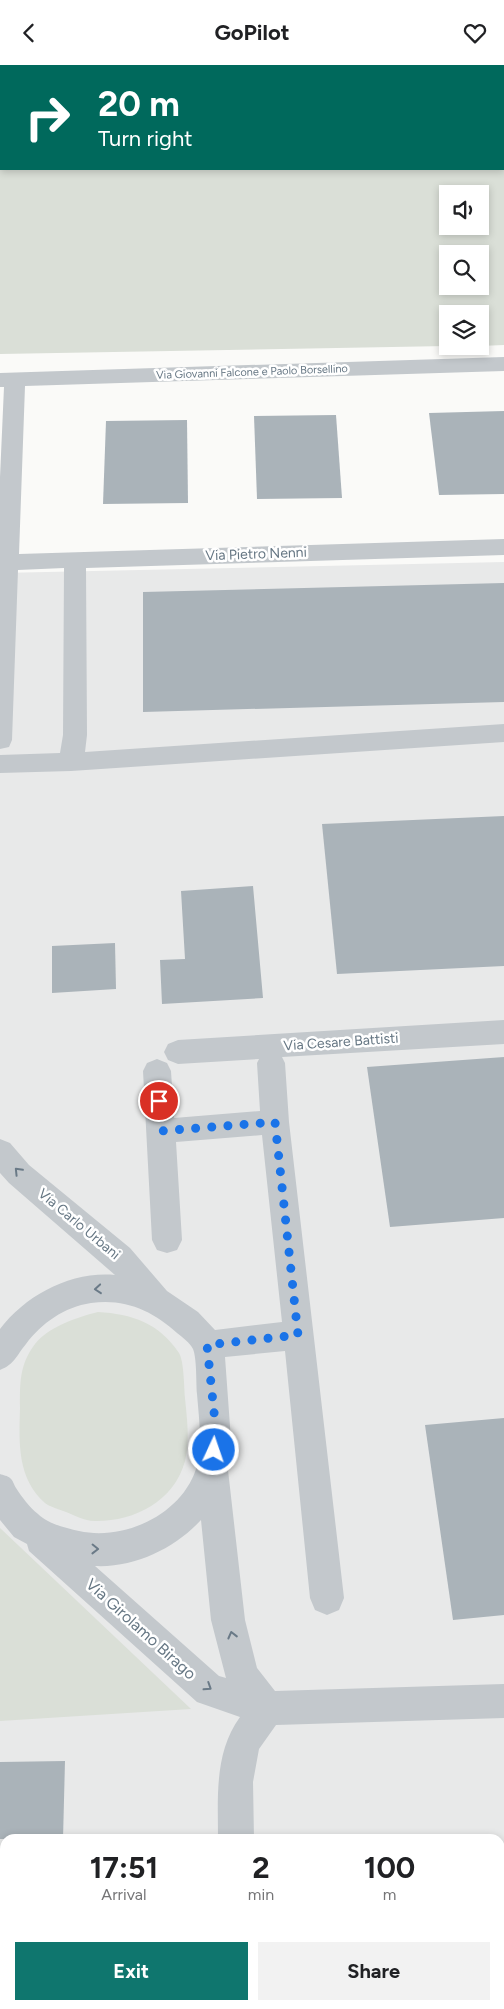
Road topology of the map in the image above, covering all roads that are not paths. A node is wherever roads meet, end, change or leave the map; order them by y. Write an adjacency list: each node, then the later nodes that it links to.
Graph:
1 (504, 364): 2 (street, Via Giovanni Falcone e Paolo Borsellino)
2 (8, 380): 5 (street)
3 (504, 547): 4 (street, Via Pietro Nenni)
4 (75, 560): 5 (street, Via Pietro Nenni); 8 (street)
5 (7, 562): 7 (street)
6 (504, 733): 8 (street)
7 (0, 740)
8 (71, 762): 9 (street)
9 (0, 764)
10 (504, 1032): 11 (street, Via Cesare Battisti)
11 (178, 1052)
12 (271, 1063): 14 (street)
13 (157, 1071): 15 (street)
14 (275, 1122): 15 (street); 19 (street)
15 (161, 1131): 17 (street)
16 (0, 1152): 18 (street, Via Carlo Urbani, one-way to 16)
17 (167, 1240)
18 (156, 1299): 20 (street); 21 (street, one-way to 21)
19 (298, 1335): 20 (street); 25 (street)
20 (207, 1345): 22 (street)
21 (0, 1355)
22 (212, 1470): 24 (street, one-way to 22); 27 (street, one-way to 22)
23 (0, 1490): 24 (street, Via Girolamo Birago)
24 (28, 1527): 27 (street, Via Girolamo Birago, one-way to 27)
25 (327, 1598)
26 (504, 1701): 27 (street, Via Girolamo Birago)
27 (267, 1709): 28 (street)
28 (236, 1834)

